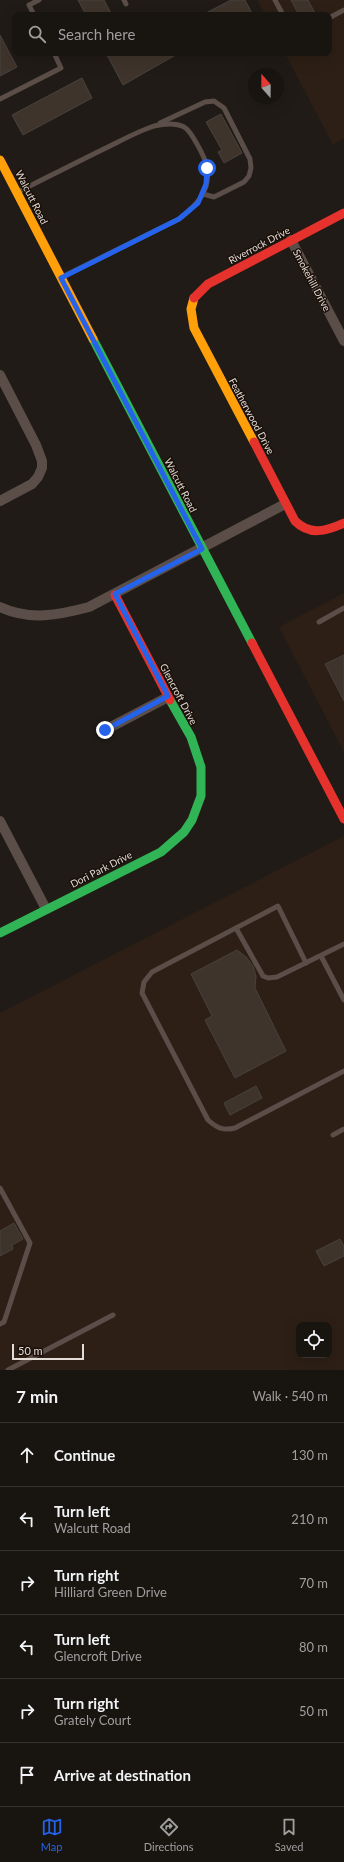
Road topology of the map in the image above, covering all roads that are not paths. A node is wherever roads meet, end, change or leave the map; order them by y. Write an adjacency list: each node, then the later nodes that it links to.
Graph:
1 (39, 0): 4 (lane)
2 (275, 0): 5 (lane)
3 (344, 10): 6 (lane)
4 (32, 12)
5 (281, 12)
6 (332, 16)
7 (55, 56): 8 (lane)
8 (0, 99)
9 (154, 126): 11 (lane); 12 (lane); 12 (lane)
10 (0, 160): 11 (street, Walcutt Road)
11 (17, 192): 15 (street, Walcutt Road)
12 (203, 194): 15 (lane)
13 (344, 213): 14 (street, Riverrock Drive)
14 (291, 240): 16 (street, Riverrock Drive); 17 (street, Smokehill Drive)
15 (61, 278): 22 (street, Walcutt Road)
16 (191, 303): 20 (street, Featherwood Drive)
17 (344, 341)
18 (0, 375): 19 (street)
19 (0, 501)
20 (285, 504): 21 (street, Featherwood Drive); 22 (street)
21 (344, 523)
22 (202, 549): 23 (street); 30 (street, Walcutt Road)
23 (115, 594): 24 (street); 27 (street, Glencroft Drive)
24 (0, 607)
25 (344, 608): 26 (lane)
26 (319, 622)
27 (168, 696): 28 (street); 29 (street, Glencroft Drive)
28 (105, 730)
29 (198, 809): 32 (street, Dori Park Drive)
30 (343, 815)
31 (0, 821): 32 (street)
32 (46, 909): 34 (street, Dori Park Drive)
33 (236, 928): 37 (lane); 37 (lane); 39 (lane)
34 (0, 933)
35 (344, 944): 36 (lane)
36 (321, 956): 37 (lane); 38 (lane)
37 (306, 963)
38 (344, 1000)
39 (344, 1071)
40 (344, 1129): 41 (lane)
41 (333, 1135)
42 (0, 1188): 44 (lane)
43 (113, 1315): 45 (lane)
44 (0, 1324)
45 (8, 1370)

